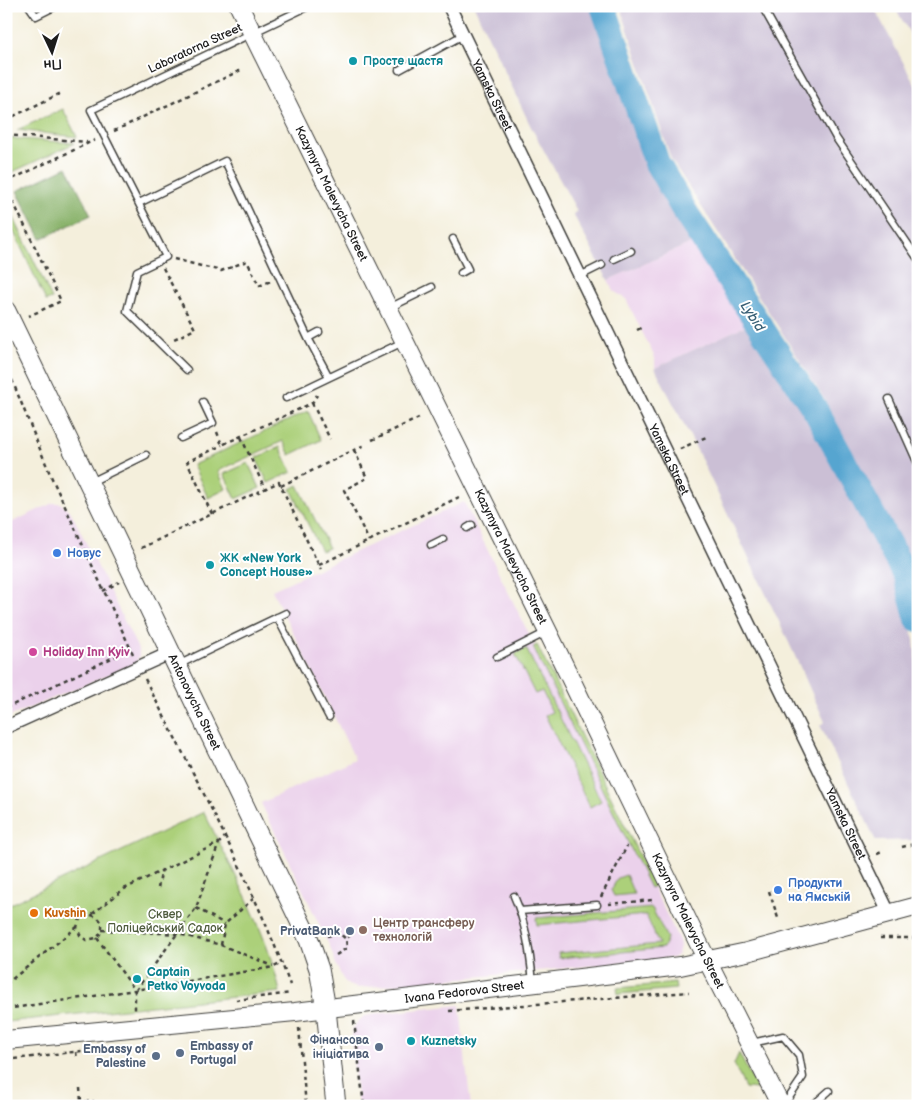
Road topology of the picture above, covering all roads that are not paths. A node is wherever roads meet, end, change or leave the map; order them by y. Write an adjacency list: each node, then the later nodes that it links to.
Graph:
1 (29, 6): 2 (lane)
2 (56, 6)
3 (239, 6): 7 (main road, Kazymyra Malevycha Street)
4 (309, 6): 7 (lane, Laboratorna Street)
5 (449, 6): 8 (street, Yamska Street)
6 (762, 6): 14 (lane)
7 (252, 34): 10 (lane, Laboratorna Street); 19 (main road, Kazymyra Malevycha Street)
8 (463, 35): 9 (lane); 17 (street, Yamska Street)
9 (399, 70)
10 (139, 203): 22 (lane); 24 (lane)
11 (453, 239): 16 (lane)
12 (631, 252): 13 (lane)
13 (614, 259)
14 (918, 259)
15 (602, 265): 17 (lane)
16 (461, 273)
17 (580, 276): 46 (street, Yamska Street)
18 (432, 287): 19 (lane)
19 (388, 308): 23 (main road, Kazymyra Malevycha Street)
20 (6, 311): 32 (main road, Antonovycha Street)
21 (319, 332): 22 (lane)
22 (308, 338): 25 (lane)
23 (404, 341): 25 (lane); 37 (main road, Kazymyra Malevycha Street)
24 (187, 370)
25 (329, 377): 26 (lane)
26 (286, 398)
27 (889, 399): 31 (lane)
28 (203, 402): 29 (lane)
29 (181, 438)
30 (146, 454): 32 (lane)
31 (918, 464)
32 (89, 483): 39 (main road, Antonovycha Street)
33 (443, 539): 34 (lane)
34 (431, 545)
35 (286, 613): 36 (lane)
36 (277, 617): 39 (lane); 40 (lane)
37 (548, 632): 38 (lane); 47 (main road, Kazymyra Malevycha Street)
38 (497, 657)
39 (173, 659): 41 (street); 49 (main road, Antonovycha Street)
40 (329, 717)
41 (6, 727)
42 (514, 896): 45 (lane)
43 (597, 905): 45 (lane)
44 (912, 907): 46 (main road, Ivana Fedorova Street)
45 (520, 911): 48 (lane)
46 (889, 913): 47 (main road, Ivana Fedorova Street)
47 (707, 962): 48 (main road, Ivana Fedorova Street); 51 (main road, Kazymyra Malevycha Street)
48 (533, 983): 49 (main road, Ivana Fedorova Street)
49 (326, 1009): 50 (main road, Ivana Fedorova Street); 53 (main road, Antonovycha Street)
50 (6, 1040)
51 (750, 1044): 54 (main road, Kazymyra Malevycha Street); 54 (lane)
52 (829, 1091): 55 (lane)
53 (336, 1106)
54 (782, 1106)
55 (812, 1106)

